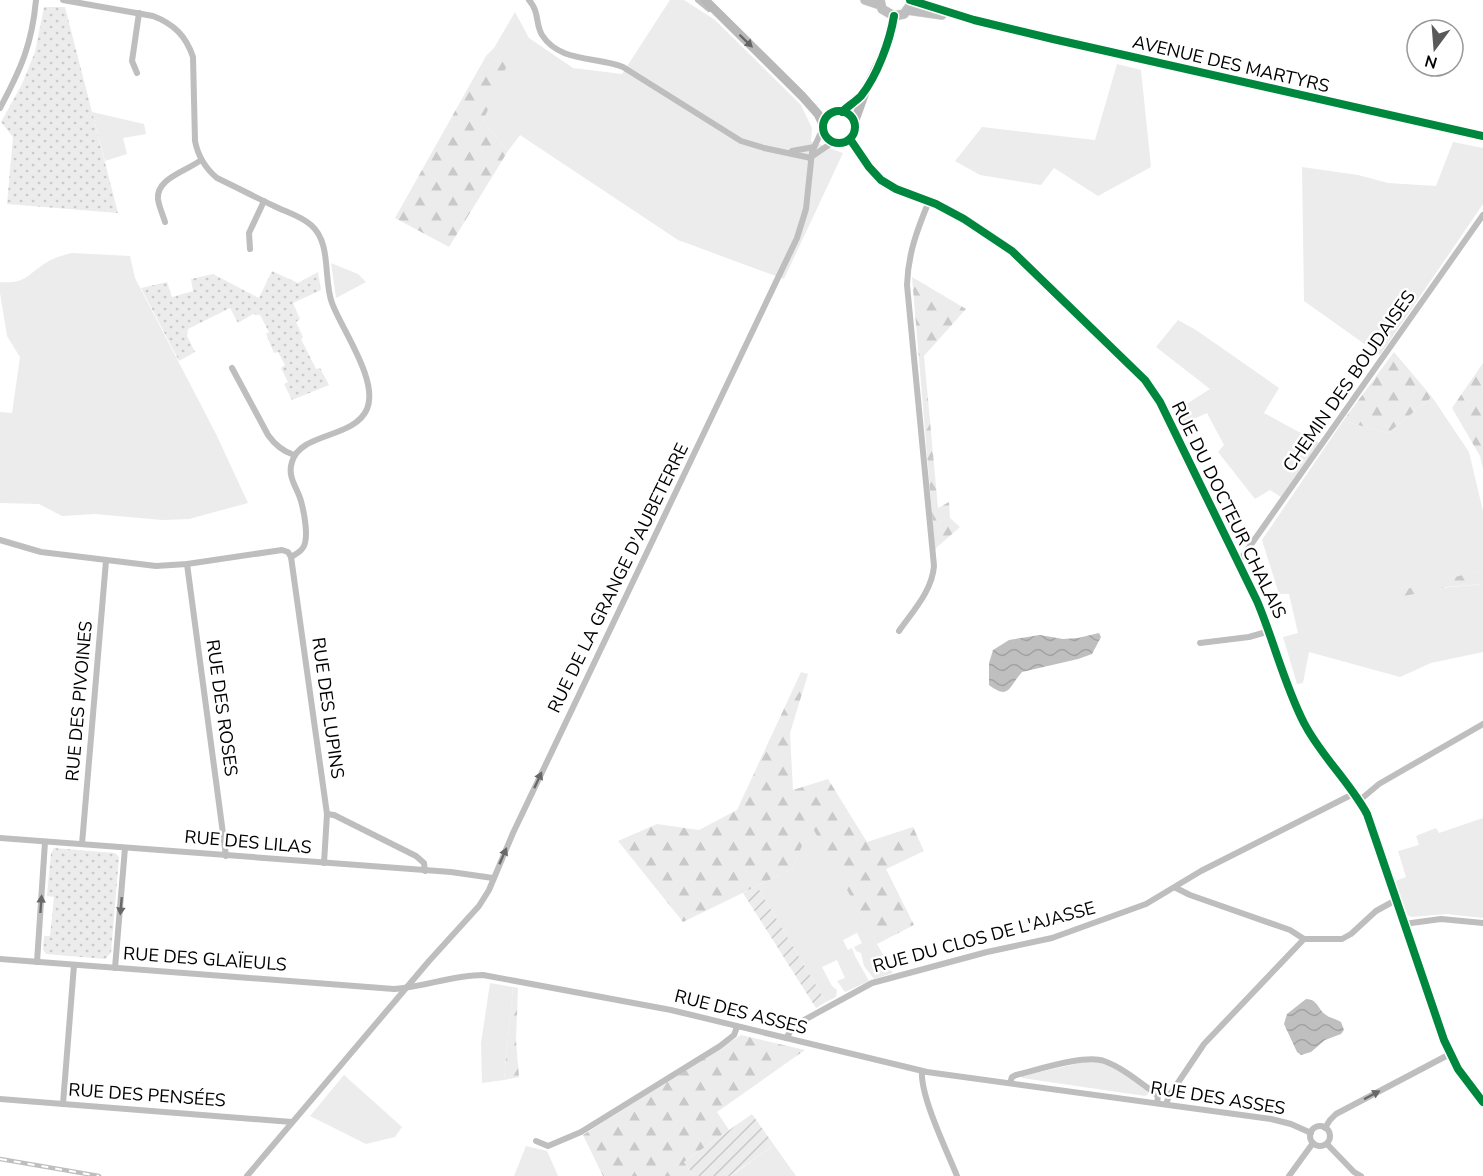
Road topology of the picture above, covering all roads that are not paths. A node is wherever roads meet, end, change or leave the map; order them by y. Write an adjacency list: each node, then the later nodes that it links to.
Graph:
1 (36, 0): 16 (street)
2 (63, 0): 10 (street)
3 (530, 0): 24 (street)
4 (698, 0): 12 (street)
5 (705, 0): 12 (main road)
6 (865, 0): 8 (main road)
7 (910, 0): 9 (main road); 13 (main road, AVENUE DES MARTYRS)
8 (880, 2): 11 (main road)
9 (907, 10): 11 (main road); 13 (main road, AVENUE DES MARTYRS)
10 (140, 13): 14 (street); 26 (street)
11 (894, 16): 15 (main road)
12 (725, 20): 19 (main road, one-way to 19)
13 (974, 20): 20 (main road, AVENUE DES MARTYRS)
14 (137, 73)
15 (867, 87): 17 (main road); 18 (main road)
16 (0, 108)
17 (842, 112): 18 (main road); 19 (main road)
18 (854, 123): 21 (main road)
19 (823, 126): 22 (main road); 23 (street, RUE DE LA GRANGE D'AUBETERRE)
20 (1483, 136)
21 (849, 139): 22 (main road); 28 (main road, RUE DU DOCTEUR CHALAIS)
22 (833, 142): 25 (street)
23 (814, 147): 24 (street); 25 (street, RUE DE LA GRANGE D'AUBETERRE)
24 (788, 152): 25 (street)
25 (811, 158): 52 (street, RUE DE LA GRANGE D'AUBETERRE, one-way to 25)
26 (201, 160): 27 (street); 30 (street)
27 (264, 201): 31 (street); 33 (street)
28 (929, 201): 37 (main road, RUE DU DOCTEUR CHALAIS); 39 (street)
29 (1483, 214): 37 (street, CHEMIN DES BOUDAISES)
30 (165, 222)
31 (250, 249)
32 (232, 368): 33 (street)
33 (294, 455): 35 (street)
34 (0, 540): 36 (street)
35 (291, 557): 38 (street); 44 (street, RUE DES LUPINS)
36 (106, 561): 38 (street); 47 (street, RUE DES PIVOINES)
37 (1238, 563): 40 (main road, RUE DU DOCTEUR CHALAIS)
38 (187, 564): 49 (street, RUE DES ROSES)
39 (899, 631)
40 (1270, 631): 41 (street); 43 (main road, RUE DU DOCTEUR CHALAIS)
41 (1200, 643)
42 (1483, 724): 43 (street, RUE DU CLOS DE L'AJASSE)
43 (1358, 796): 53 (street, RUE DU CLOS DE L'AJASSE); 54 (main road, RUE DU DOCTEUR CHALAIS)
44 (327, 814): 50 (street, RUE DES LUPINS); 51 (street)
45 (0, 838): 46 (street, RUE DES LILAS)
46 (45, 842): 47 (street, RUE DES LILAS); 59 (street, one-way to 46)
47 (82, 844): 48 (street, RUE DES LILAS)
48 (125, 848): 49 (street, RUE DES LILAS); 61 (street, one-way to 61)
49 (226, 856): 50 (street, RUE DES LILAS)
50 (324, 864): 51 (street, RUE DES LILAS)
51 (425, 871): 52 (street, RUE DES LILAS)
52 (493, 878): 62 (street, RUE DE LA GRANGE D'AUBETERRE)
53 (1176, 888): 57 (street); 64 (street, RUE DU CLOS DE L'AJASSE)
54 (1396, 900): 56 (main road, RUE DU DOCTEUR CHALAIS); 57 (street)
55 (1483, 923): 56 (street)
56 (1404, 924): 65 (main road, RUE DU DOCTEUR CHALAIS)
57 (1304, 939): 72 (street)
58 (0, 959): 59 (street, RUE DES GLAÏEULS)
59 (37, 962): 60 (street, RUE DES GLAÏEULS)
60 (74, 965): 61 (street, RUE DES GLAÏEULS); 71 (street)
61 (115, 968): 62 (street, RUE DES GLAÏEULS)
62 (407, 988): 63 (street, RUE DES ASSES); 73 (street)
63 (737, 1027): 64 (street, RUE DES ASSES); 76 (street)
64 (786, 1038): 66 (street, RUE DES ASSES)
65 (1450, 1054): 69 (main road, RUE DU DOCTEUR CHALAIS); 74 (street, one-way to 65)
66 (922, 1071): 67 (street, RUE DES ASSES); 80 (street)
67 (1010, 1083): 70 (street, RUE DES ASSES); 70 (street)
68 (0, 1099): 71 (street, RUE DES PENSÉES)
69 (1483, 1102)
70 (1157, 1103): 72 (street, RUE DES ASSES)
71 (63, 1104): 73 (street, RUE DES PENSÉES)
72 (1166, 1104): 75 (street, RUE DES ASSES)
73 (292, 1122): 79 (street)
74 (1325, 1128): 75 (street); 78 (street)
75 (1311, 1133): 77 (street)
76 (536, 1141)
77 (1313, 1143): 78 (street); 81 (street)
78 (1326, 1144): 82 (street)
79 (247, 1176)
80 (957, 1176)
81 (1289, 1176)
82 (1361, 1176)

